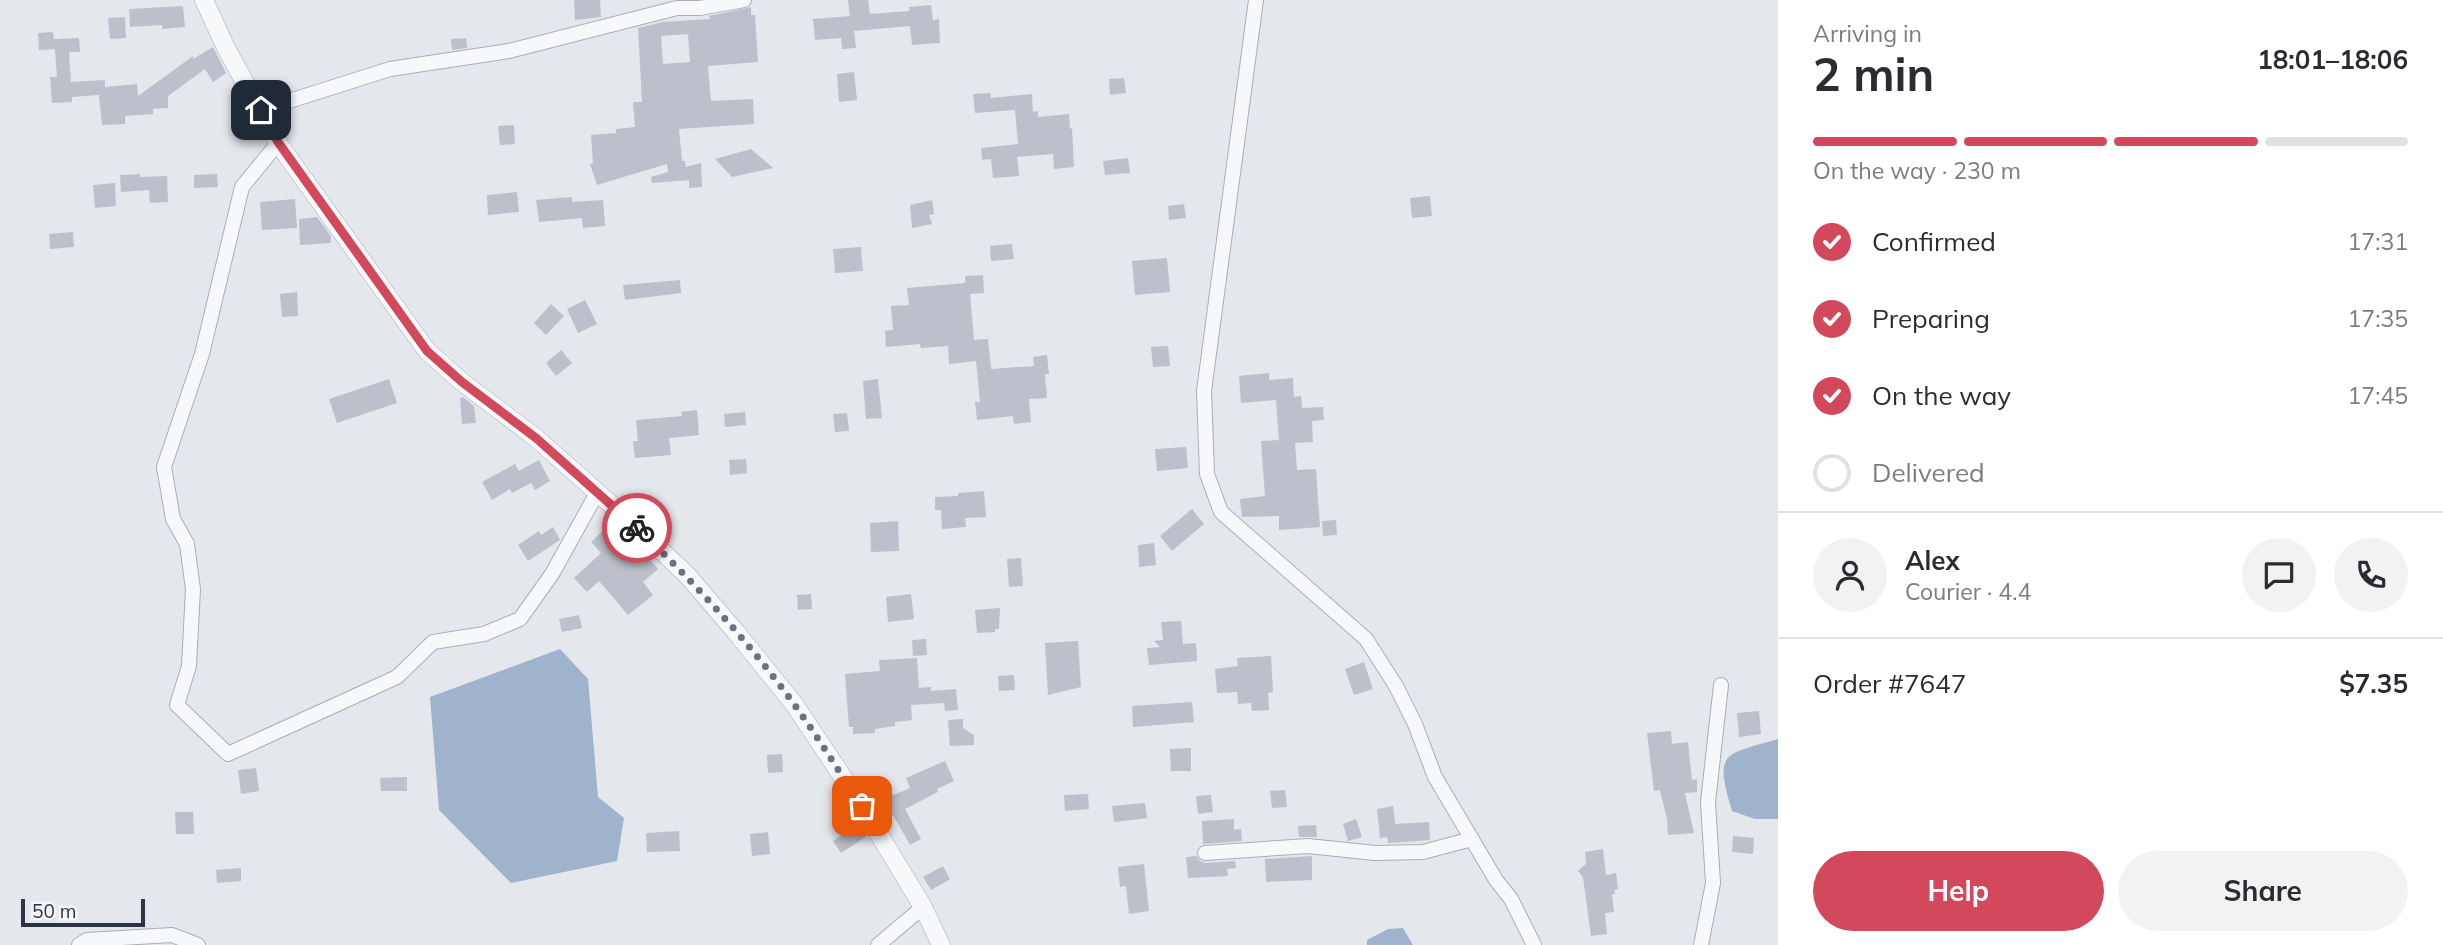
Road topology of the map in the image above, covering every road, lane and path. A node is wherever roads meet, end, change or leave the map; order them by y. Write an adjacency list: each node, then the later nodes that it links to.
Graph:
1 (204, 0): 4 (street)
2 (744, 0): 4 (street)
3 (1256, 0): 8 (street)
4 (261, 110): 5 (street)
5 (278, 142): 6 (street); 6 (street)
6 (597, 493): 10 (street)
7 (1721, 685): 16 (street)
8 (1472, 839): 9 (street); 15 (street)
9 (1205, 853)
10 (923, 907): 13 (street); 14 (street)
11 (79, 945): 12 (street)
12 (198, 945)
13 (878, 945)
14 (941, 945)
15 (1534, 945)
16 (1701, 945)

